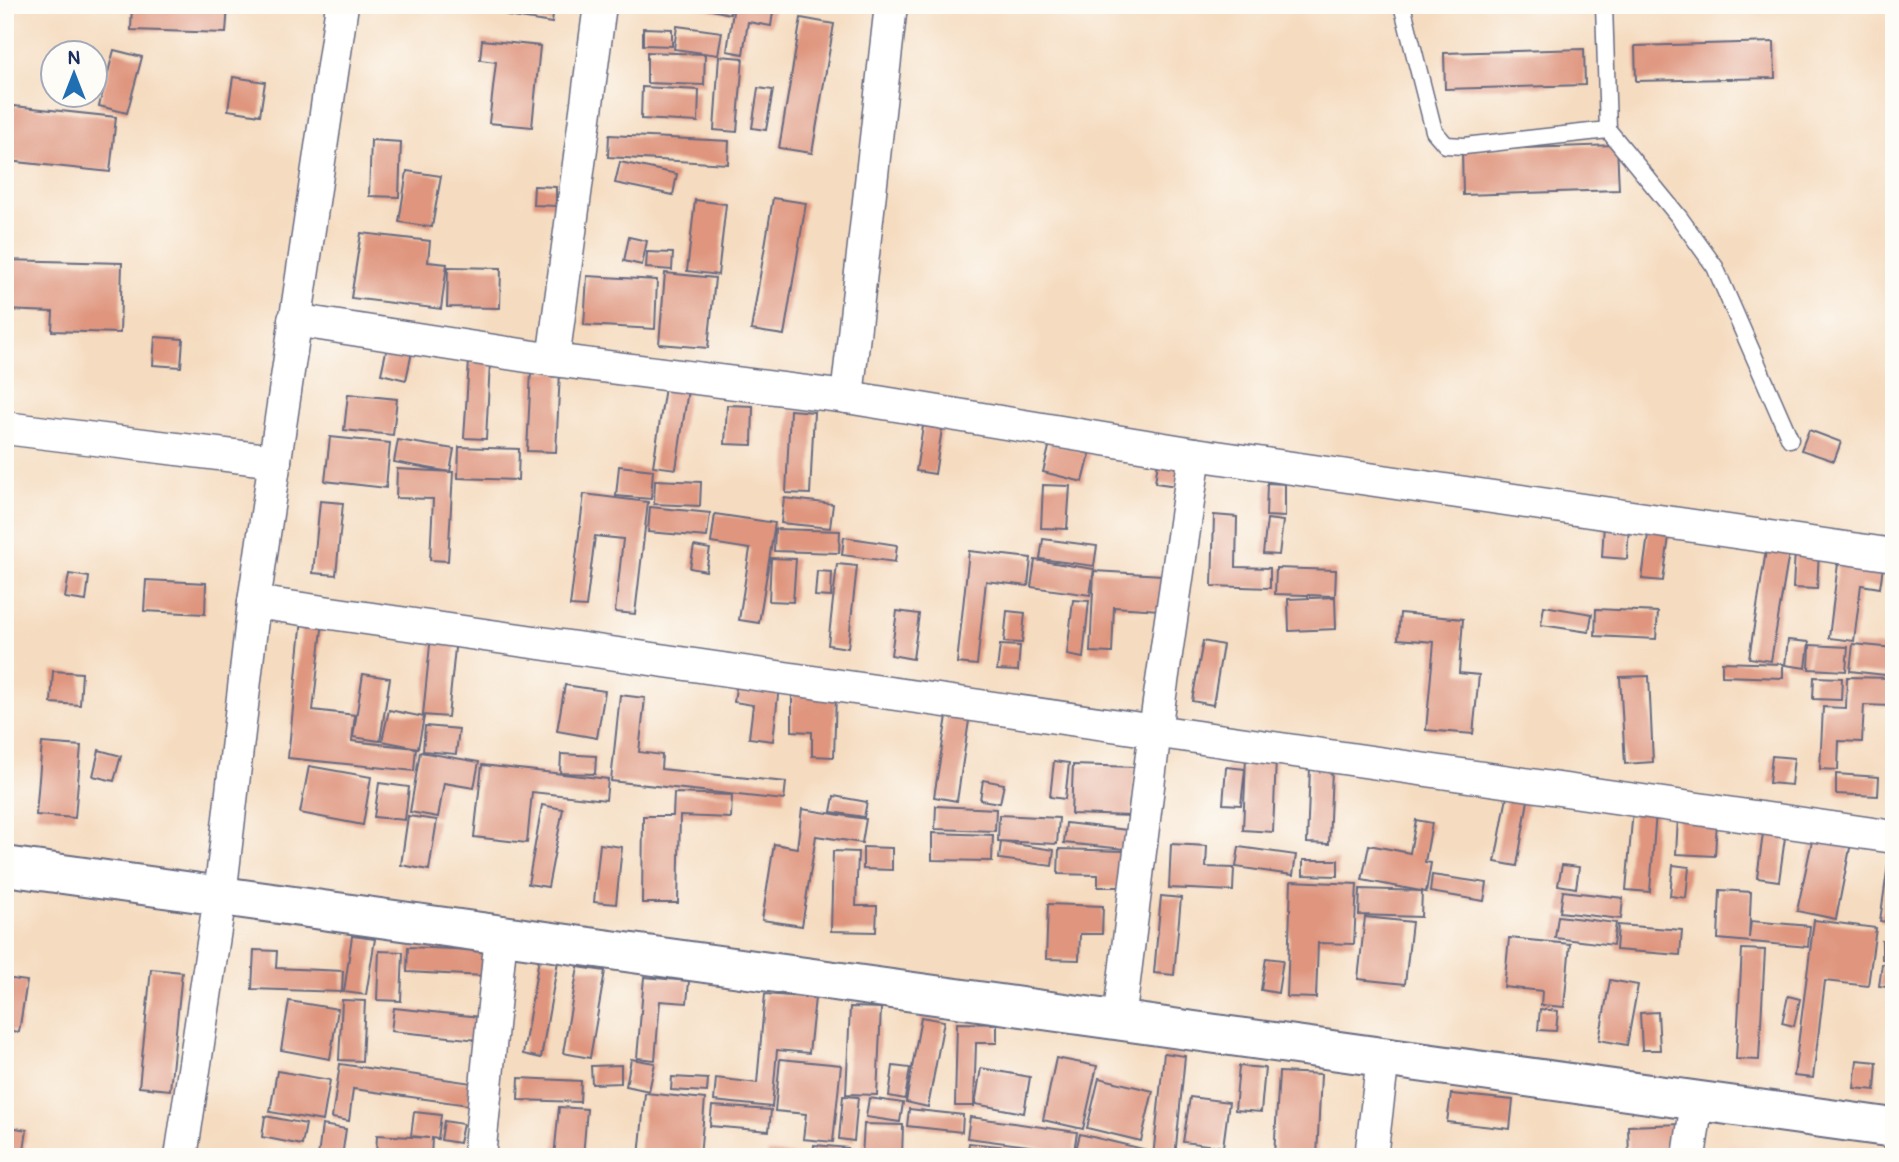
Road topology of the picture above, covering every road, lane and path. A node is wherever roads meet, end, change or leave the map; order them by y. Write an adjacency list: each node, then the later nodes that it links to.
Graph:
1 (342, 5): 7 (street)
2 (600, 5): 8 (street)
3 (891, 5): 9 (street)
4 (1402, 5): 6 (lane)
5 (1604, 5): 6 (lane)
6 (1608, 130): 11 (lane)
7 (294, 320): 8 (street); 13 (street)
8 (553, 360): 9 (street)
9 (848, 397): 12 (street)
10 (5, 428): 13 (street)
11 (1790, 439)
12 (1195, 454): 14 (street); 16 (street)
13 (275, 461): 15 (street)
14 (1894, 555)
15 (254, 602): 16 (street); 19 (street)
16 (1155, 730): 17 (street); 21 (street)
17 (1894, 837)
18 (5, 866): 19 (street)
19 (220, 896): 20 (street); 25 (street)
20 (501, 935): 21 (street); 26 (street)
21 (1119, 1021): 22 (street)
22 (1383, 1057): 23 (street); 27 (street)
23 (1697, 1101): 24 (street); 28 (street)
24 (1894, 1128)
25 (181, 1157)
26 (479, 1157)
27 (1371, 1157)
28 (1689, 1157)

